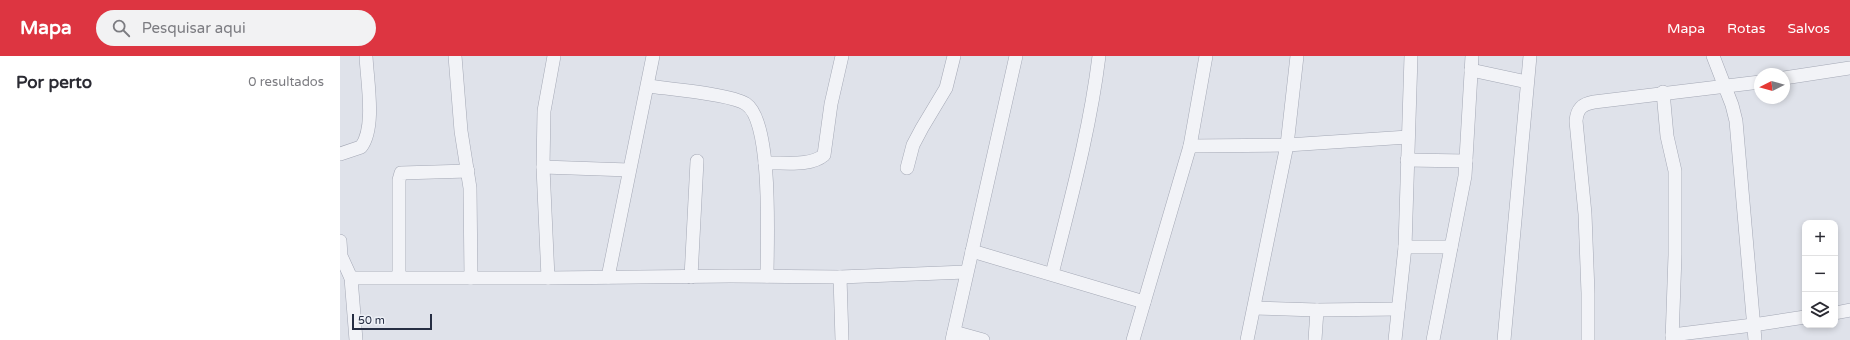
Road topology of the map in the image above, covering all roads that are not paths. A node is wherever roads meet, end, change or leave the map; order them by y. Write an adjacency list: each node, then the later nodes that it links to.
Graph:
1 (366, 56): 26 (street)
2 (455, 56): 34 (street)
3 (554, 56): 31 (street)
4 (653, 56): 20 (street)
5 (842, 56): 30 (street)
6 (954, 56): 32 (street)
7 (1016, 56): 38 (street)
8 (1100, 56): 41 (street)
9 (1206, 56): 25 (street)
10 (1297, 56): 24 (street)
11 (1411, 56): 23 (street)
12 (1472, 56): 16 (street)
13 (1530, 56): 18 (street)
14 (1713, 56): 21 (street)
15 (1850, 68): 17 (street)
16 (1471, 70): 18 (street); 29 (street)
17 (1790, 77)
18 (1527, 82): 68 (street)
19 (1754, 83): 21 (street)
20 (648, 86): 30 (street); 33 (street)
21 (1725, 87): 22 (street); 57 (street)
22 (1663, 92): 59 (street); 69 (street)
23 (1408, 136): 24 (street); 27 (street)
24 (1286, 145): 25 (street); 51 (street)
25 (1190, 146): 50 (street)
26 (340, 154)
27 (1407, 160): 29 (street); 36 (street)
28 (697, 161): 42 (street)
29 (1466, 161): 37 (street)
30 (765, 162): 43 (street)
31 (543, 167): 33 (street); 49 (street)
32 (907, 168)
33 (629, 170): 45 (street)
34 (468, 172): 44 (street); 48 (street)
35 (340, 241): 39 (street)
36 (1404, 247): 37 (street); 52 (street)
37 (1451, 247): 67 (street)
38 (972, 251): 40 (street); 41 (street)
39 (340, 256): 47 (street)
40 (966, 272): 46 (street); 58 (street)
41 (1052, 274): 50 (street)
42 (691, 276): 43 (street); 45 (street)
43 (767, 276): 46 (street)
44 (399, 277): 47 (street); 48 (street)
45 (608, 277): 49 (street)
46 (840, 277): 61 (street)
47 (351, 278): 60 (street)
48 (471, 278): 49 (street)
49 (548, 278)
50 (1144, 302): 63 (street)
51 (1254, 308): 53 (street); 64 (street)
52 (1398, 309): 53 (street); 66 (street)
53 (1317, 310): 65 (street)
54 (1850, 310): 55 (street)
55 (1838, 312)
56 (1802, 318): 57 (street)
57 (1753, 326): 59 (street); 70 (street)
58 (953, 336): 62 (street)
59 (1672, 337)
60 (356, 340)
61 (842, 340)
62 (983, 340)
63 (1133, 340)
64 (1247, 340)
65 (1315, 340)
66 (1395, 340)
67 (1433, 340)
68 (1504, 340)
69 (1588, 340)
70 (1754, 340)

